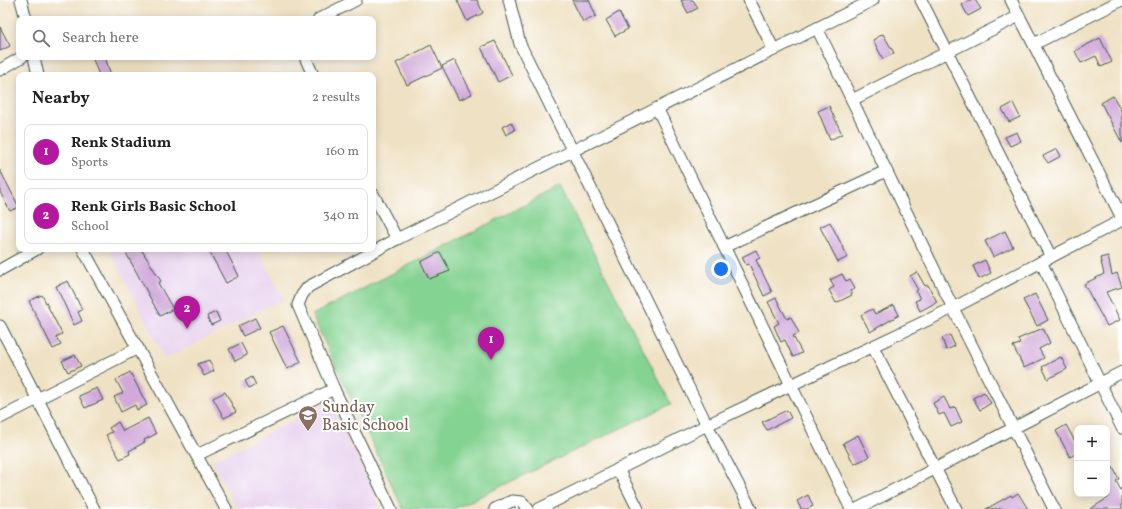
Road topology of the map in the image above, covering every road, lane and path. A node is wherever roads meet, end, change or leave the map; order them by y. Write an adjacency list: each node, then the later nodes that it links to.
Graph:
1 (21, 0): 9 (street)
2 (356, 0): 10 (street)
3 (509, 0): 24 (street)
4 (749, 0): 14 (street)
5 (873, 0): 12 (street)
6 (921, 0): 15 (street)
7 (1011, 0): 11 (street)
8 (1121, 1): 13 (street)
9 (25, 16)
10 (325, 16)
11 (1019, 16): 13 (street); 15 (street)
12 (817, 28): 14 (street); 22 (street)
13 (1034, 44): 27 (street)
14 (774, 50): 23 (street)
15 (948, 52): 22 (street); 34 (street)
16 (17, 60): 19 (street)
17 (35, 60): 20 (street)
18 (306, 60): 21 (street)
19 (0, 70)
20 (37, 72)
21 (312, 72)
22 (852, 100): 25 (street)
23 (658, 108): 24 (street); 29 (street)
24 (572, 151): 28 (street); 47 (street)
25 (886, 171): 29 (street); 37 (street)
26 (376, 199): 28 (street)
27 (1122, 219): 34 (street)
28 (398, 239): 30 (street)
29 (724, 248): 43 (street)
30 (376, 251)
31 (32, 252): 36 (street)
32 (85, 252): 40 (street)
33 (374, 252): 44 (street)
34 (1051, 257): 35 (street)
35 (1041, 262): 37 (street); 42 (street)
36 (0, 270)
37 (953, 308): 39 (street); 48 (street)
38 (0, 326): 45 (street)
39 (873, 347): 43 (street); 51 (street)
40 (138, 348): 45 (street); 50 (street)
41 (1122, 372): 42 (street)
42 (1100, 383): 48 (street); 49 (street)
43 (791, 386): 47 (street); 61 (street)
44 (334, 389): 50 (street); 55 (street)
45 (38, 399): 46 (street); 53 (street)
46 (0, 418)
47 (707, 425): 52 (street); 60 (street)
48 (1013, 428): 51 (street); 64 (street)
49 (1122, 428)
50 (197, 455): 54 (street)
51 (935, 468): 62 (street); 63 (street)
52 (618, 470): 58 (street); 59 (street)
53 (94, 509)
54 (226, 509)
55 (391, 509)
56 (495, 509): 57 (street)
57 (528, 509)
58 (539, 509)
59 (638, 509)
60 (751, 509)
61 (851, 509)
62 (857, 509)
63 (956, 509)
64 (1054, 509)

